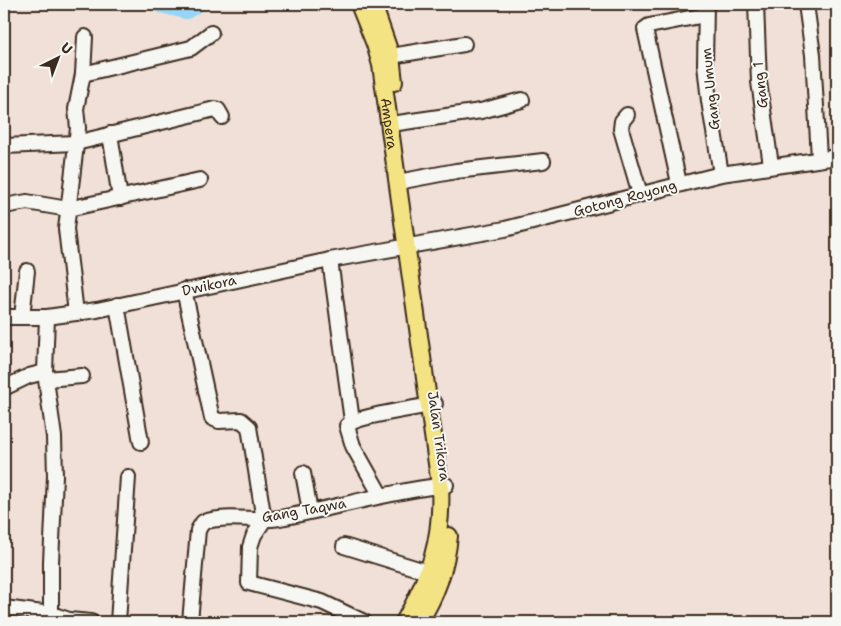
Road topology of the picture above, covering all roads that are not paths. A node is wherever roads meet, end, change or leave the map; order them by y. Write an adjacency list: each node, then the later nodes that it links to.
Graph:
1 (359, 4): 24 (main road, Ampera)
2 (373, 4): 9 (main road, Ampera)
3 (756, 4): 21 (street, Gang 1)
4 (806, 4): 19 (street)
5 (705, 9): 22 (street, Gang Umum); 25 (street)
6 (211, 33): 10 (street)
7 (85, 37): 10 (street)
8 (464, 44): 9 (street)
9 (391, 56): 14 (main road, Ampera)
10 (83, 74): 16 (street)
11 (522, 100): 14 (street)
12 (627, 115): 26 (street)
13 (222, 117): 15 (street)
14 (398, 123): 24 (main road, Ampera)
15 (110, 134): 16 (street); 27 (street)
16 (76, 143): 17 (street); 29 (street)
17 (4, 146)
18 (837, 157): 19 (street, Gotong Royong)
19 (819, 158): 21 (street, Gotong Royong)
20 (543, 161): 24 (street)
21 (771, 165): 22 (street, Gotong Royong)
22 (721, 174): 25 (street, Gotong Royong)
23 (200, 180): 27 (street)
24 (402, 181): 30 (main road, Ampera)
25 (679, 183): 26 (street, Gotong Royong)
26 (640, 194): 30 (street, Gotong Royong)
27 (120, 198): 29 (street)
28 (4, 206): 29 (street)
29 (68, 209): 35 (street)
30 (411, 246): 31 (street, Dwikora); 42 (main road, Jalan Trikora)
31 (330, 260): 33 (street, Dwikora); 43 (street)
32 (27, 271): 37 (street)
33 (184, 290): 34 (street, Dwikora); 50 (street)
34 (117, 305): 35 (street, Dwikora); 44 (street)
35 (76, 313): 38 (street, Dwikora)
36 (4, 317): 37 (street, Dwikora)
37 (22, 317): 38 (street, Dwikora)
38 (47, 317): 39 (street)
39 (46, 376): 40 (street); 41 (street); 54 (street)
40 (82, 376)
41 (5, 386)
42 (432, 405): 43 (street); 47 (main road, Jalan Trikora)
43 (352, 421): 48 (street)
44 (141, 442)
45 (303, 473): 49 (street)
46 (128, 477): 57 (street)
47 (443, 485): 48 (street, Gang Taqwa); 52 (main road, Jalan Trikora); 61 (main road, Jalan Trikora)
48 (380, 494): 49 (street, Gang Taqwa)
49 (310, 511): 50 (street, Gang Taqwa)
50 (264, 520): 58 (street, Gang Taqwa); 59 (street)
51 (344, 546): 52 (street)
52 (428, 572): 60 (main road, Jalan Trikora)
53 (4, 608): 54 (street)
54 (51, 614): 55 (street)
55 (69, 621): 56 (street)
56 (91, 622)
57 (118, 622)
58 (190, 622)
59 (364, 622)
60 (404, 622)
61 (419, 622)

